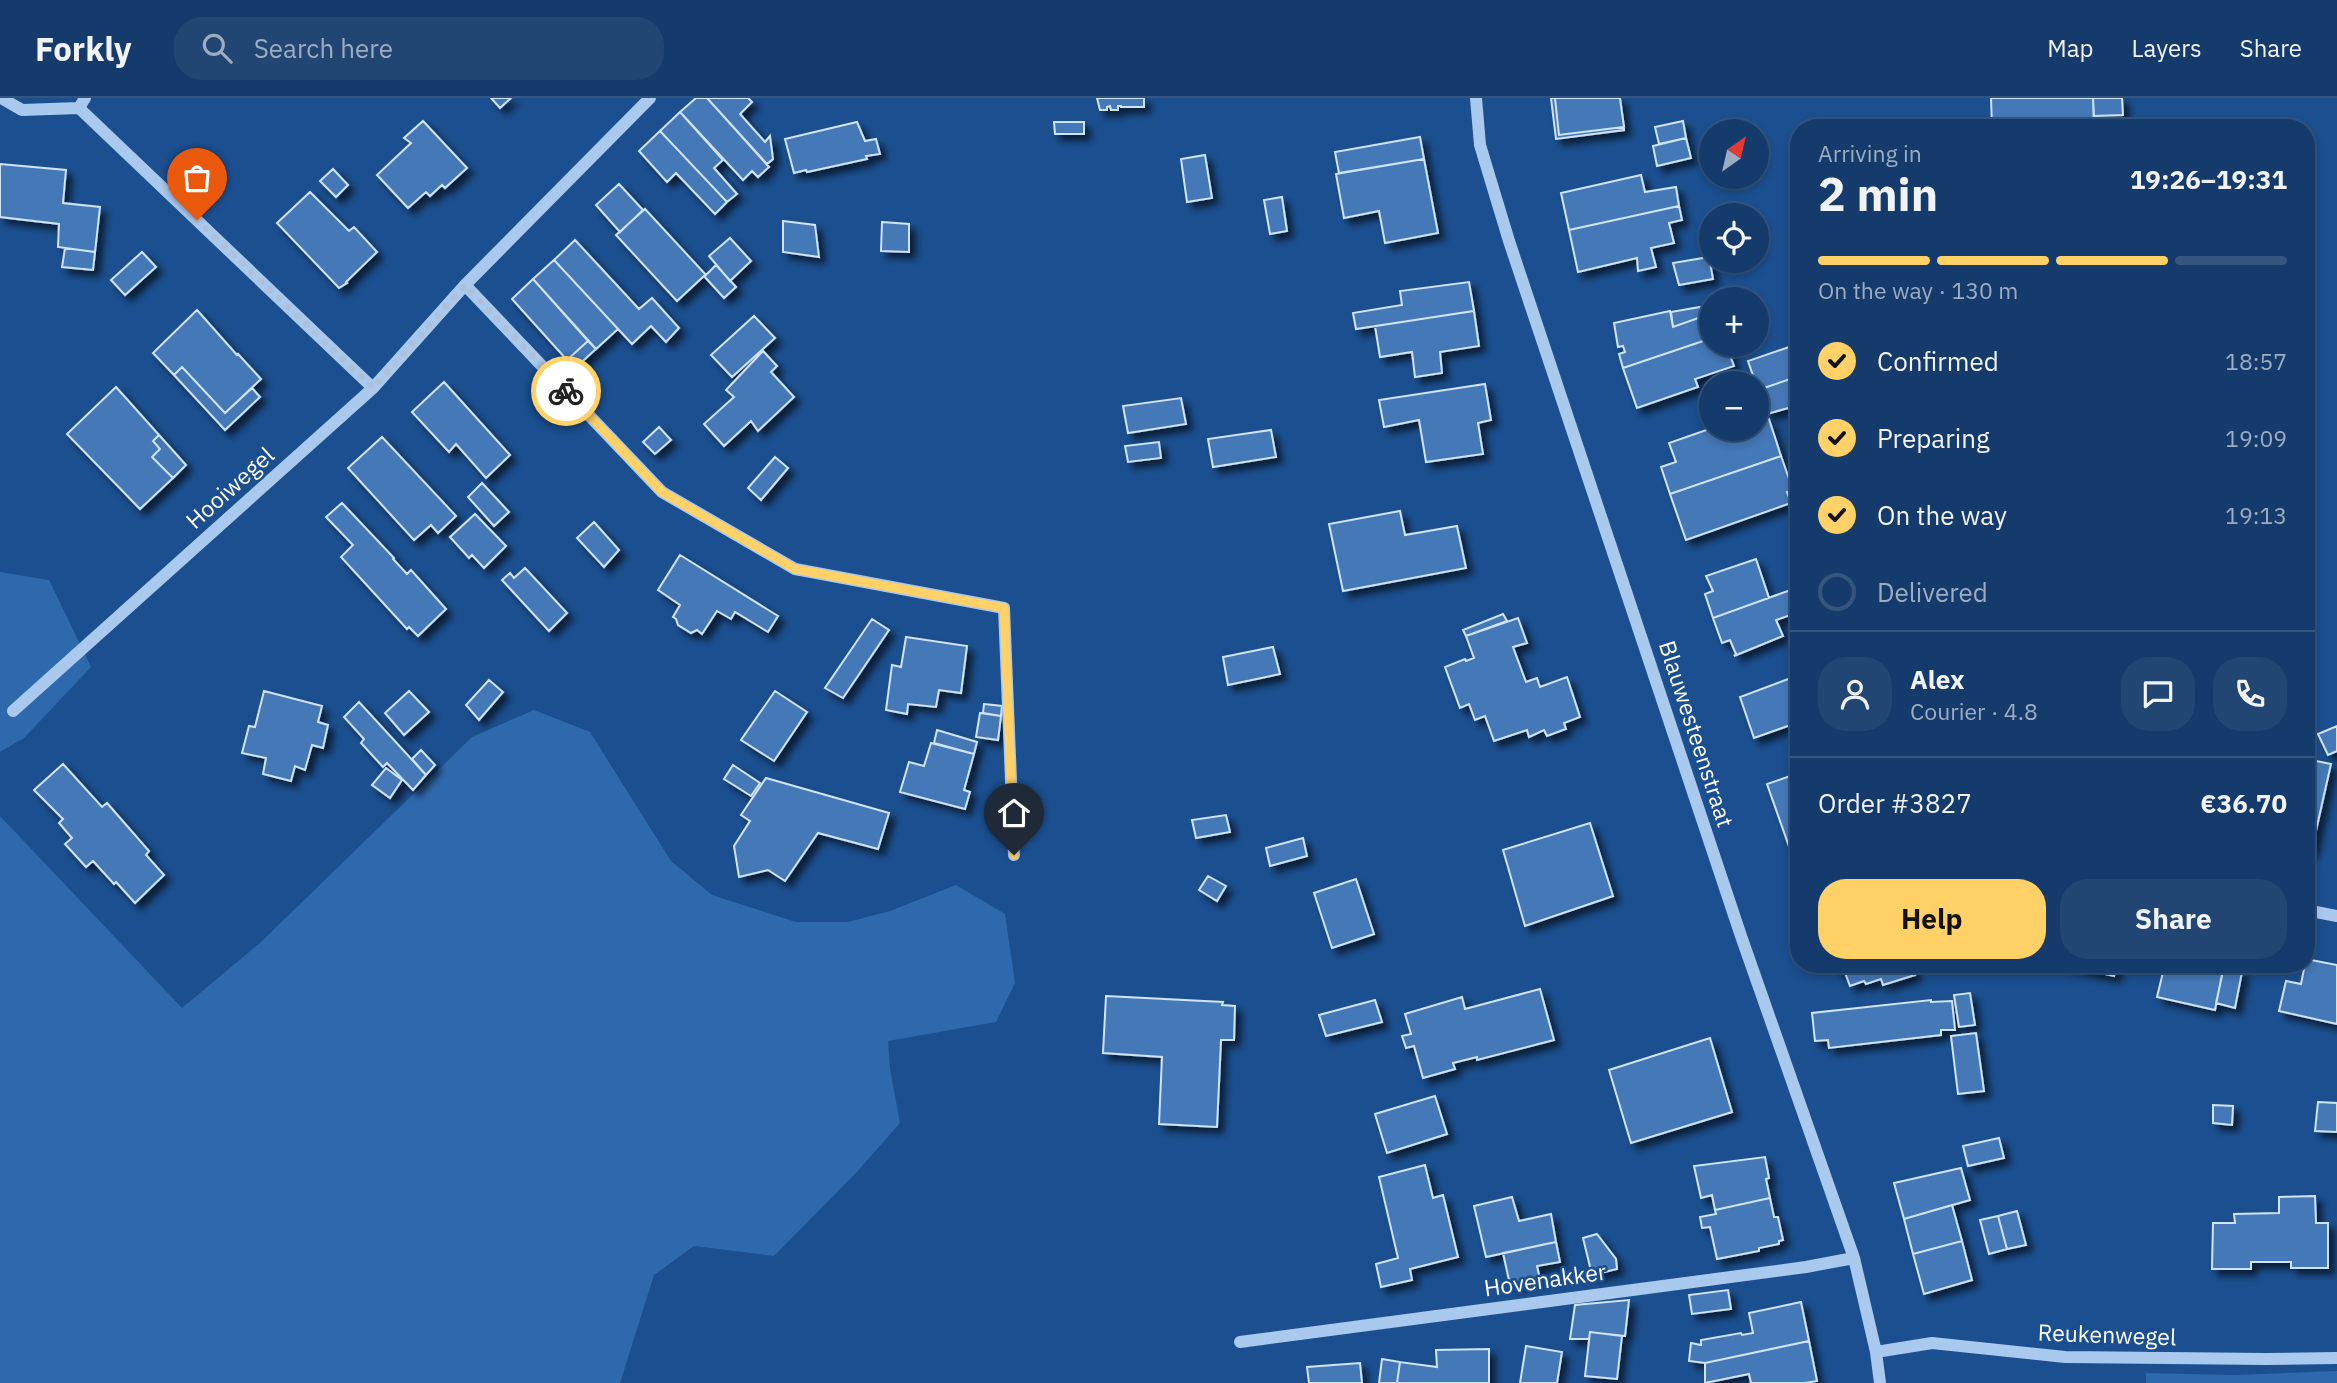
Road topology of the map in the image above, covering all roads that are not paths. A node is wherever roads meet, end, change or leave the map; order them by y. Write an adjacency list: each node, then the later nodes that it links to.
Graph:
1 (1, 98): 4 (street)
2 (650, 98): 5 (street, Hooiwegel)
3 (1476, 98): 11 (street, Blauwesteenstraat)
4 (82, 103): 6 (street)
5 (465, 285): 6 (street, Hooiwegel); 8 (street)
6 (373, 388): 7 (street, Hooiwegel)
7 (13, 711)
8 (1014, 855)
9 (2315, 912): 10 (street)
10 (2337, 916)
11 (1854, 1258): 12 (street, Hovenakker); 13 (street, Blauwesteenstraat)
12 (1240, 1342)
13 (1876, 1352): 14 (street, Reukenwegel); 15 (street, Blauwesteenstraat)
14 (2337, 1358)
15 (1880, 1383)

